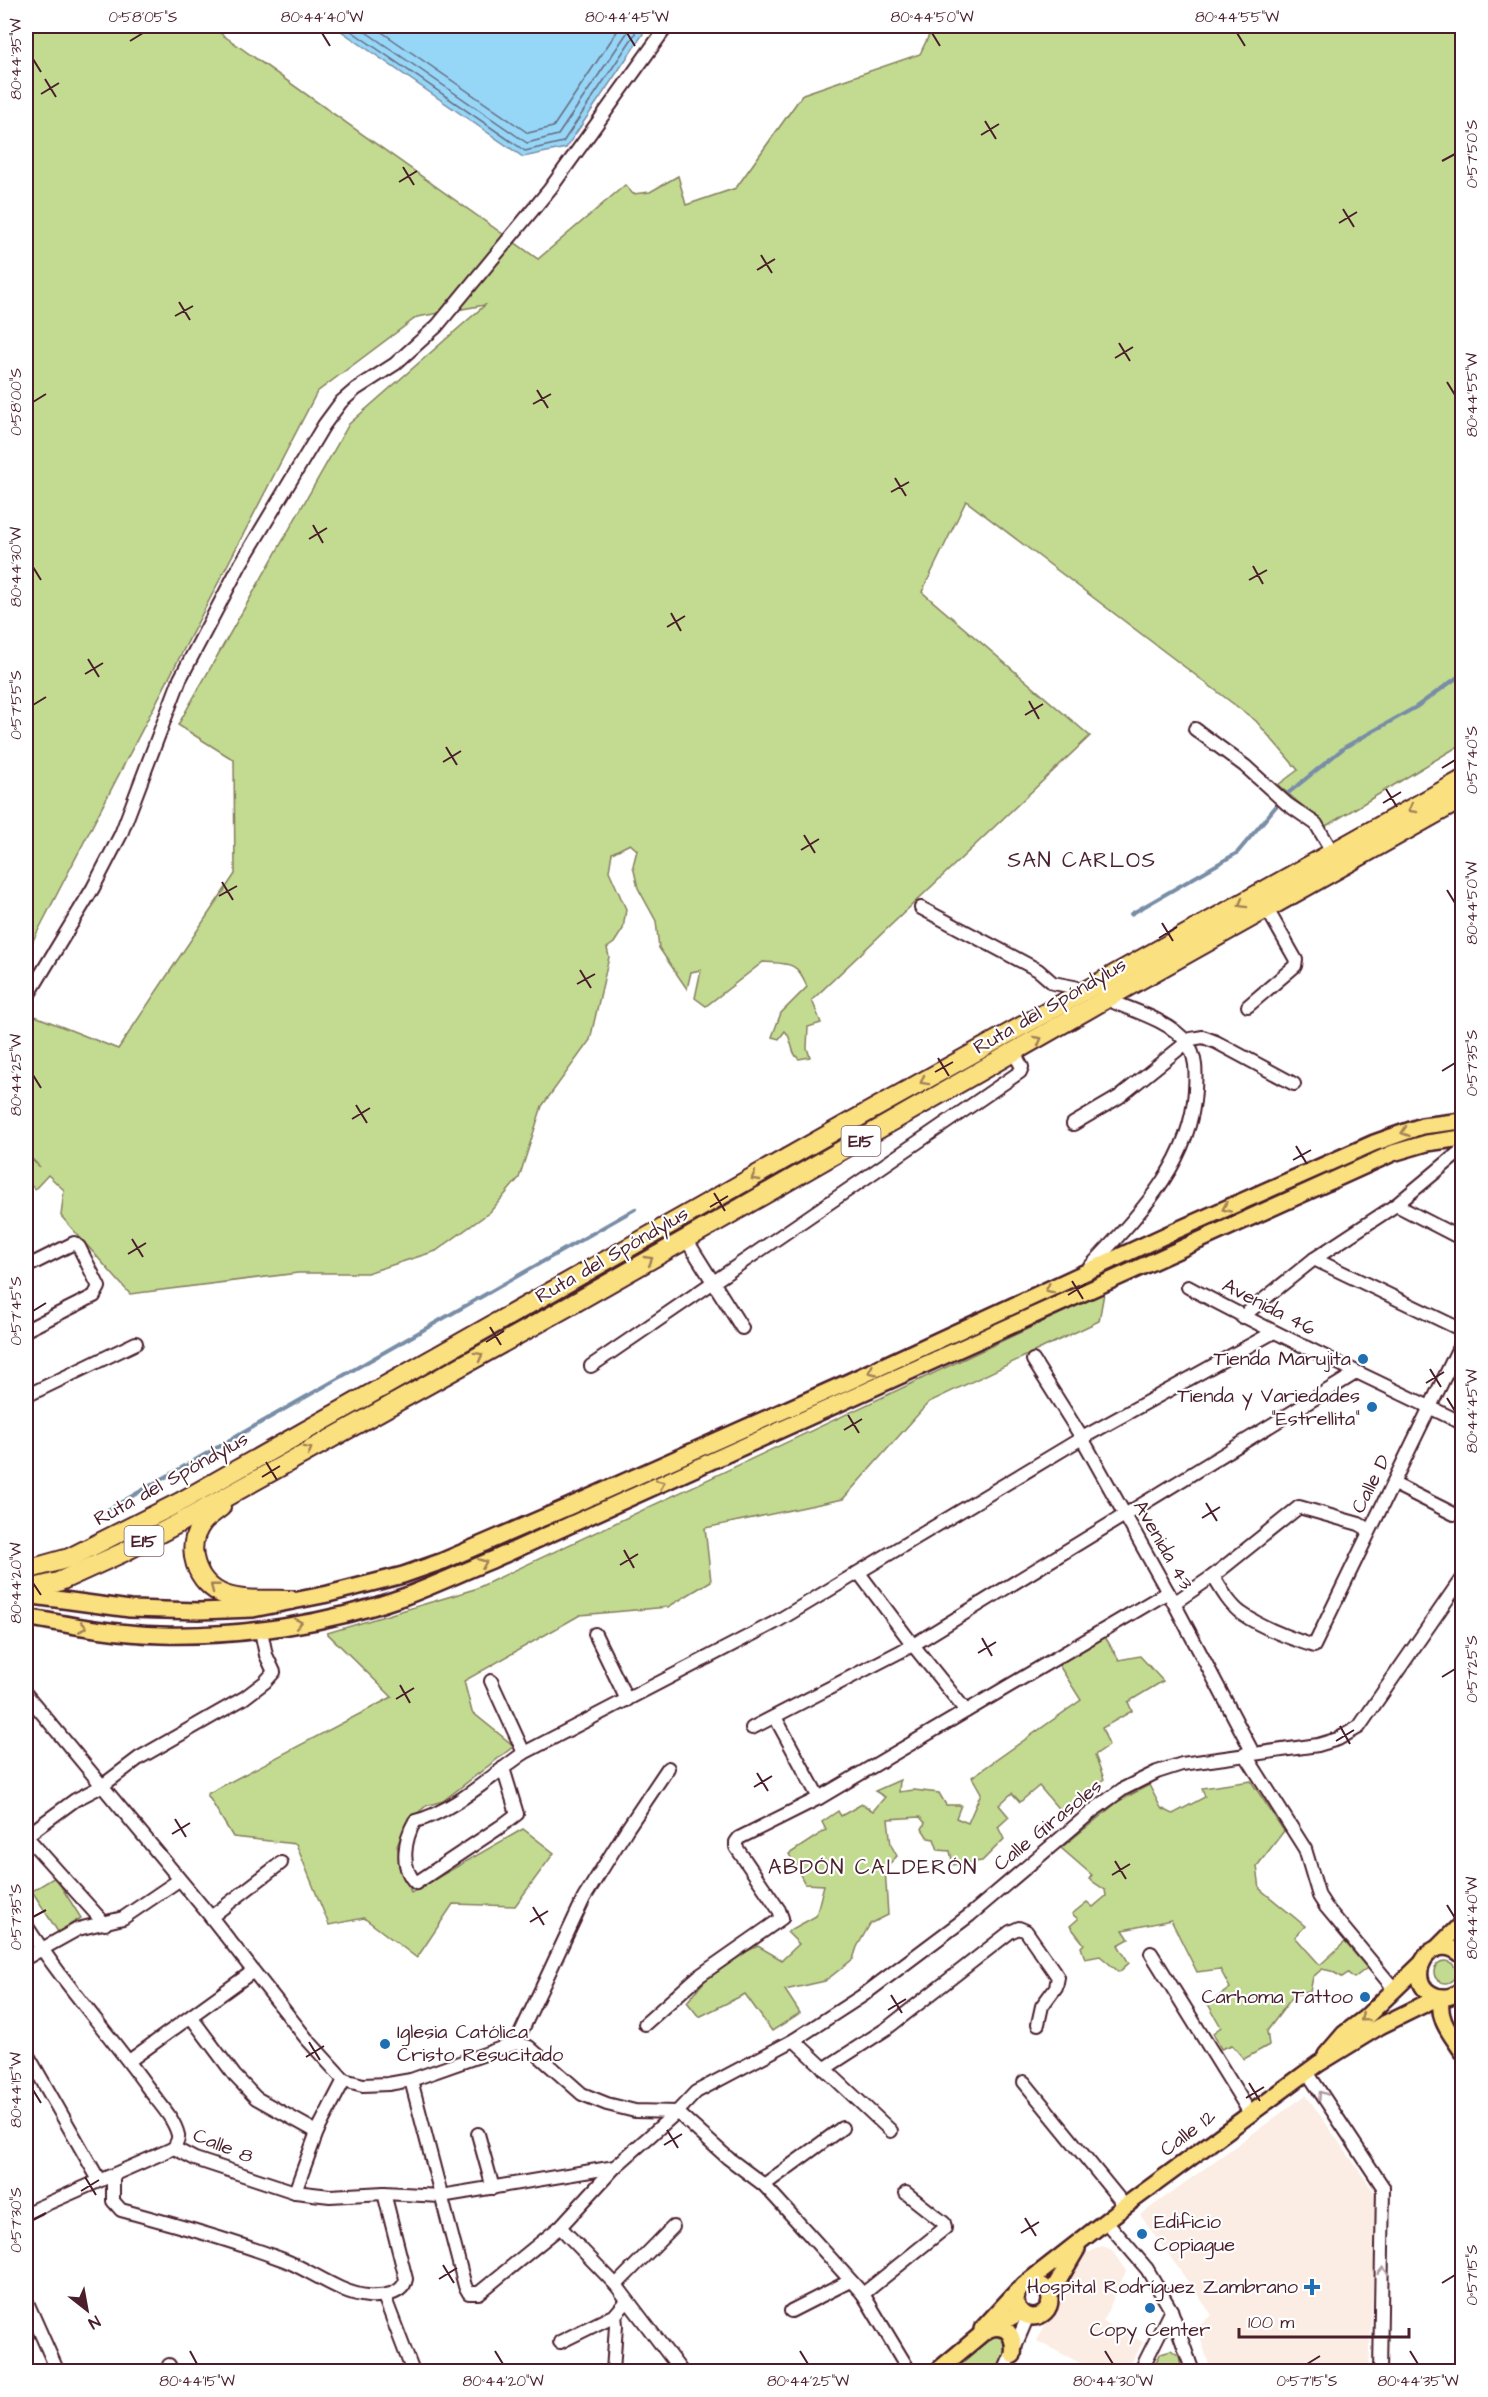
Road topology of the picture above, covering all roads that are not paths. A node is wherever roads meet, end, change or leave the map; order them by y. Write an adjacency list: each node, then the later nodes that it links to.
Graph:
1 (667, 26): 9 (street)
2 (1195, 729): 5 (street)
3 (1462, 780): 5 (highway, Ruta del Spóndylus / E15, one-way to 5)
4 (1462, 799): 7 (highway, Ruta del Spóndylus / E15)
5 (1333, 853): 8 (highway, Ruta del Spóndylus / E15, one-way to 8)
6 (921, 908): 8 (street)
7 (1267, 909): 10 (highway, Ruta del Spóndylus / E15); 11 (street)
8 (1083, 993): 46 (highway, Ruta del Spóndylus / E15, one-way to 46)
9 (26, 999)
10 (1106, 999): 12 (street); 13 (highway, Ruta del Spóndylus / E15, one-way to 10)
11 (1248, 1006)
12 (1186, 1042): 14 (street); 16 (street); 24 (street)
13 (1014, 1053): 20 (highway, Ruta del Spóndylus / E15); 25 (street)
14 (1294, 1084)
15 (1462, 1121): 24 (main road, one-way to 24)
16 (1072, 1124)
17 (1462, 1138): 55 (main road, one-way to 17)
18 (1462, 1150): 19 (street)
19 (1396, 1205): 21 (street); 22 (street)
20 (686, 1239): 25 (street); 41 (highway, Ruta del Spóndylus / E15, one-way to 20)
21 (1462, 1239)
22 (1314, 1259): 27 (street); 30 (street)
23 (26, 1267): 29 (street)
24 (1084, 1273): 53 (main road, one-way to 53)
25 (713, 1283): 28 (street); 35 (street)
26 (1188, 1287): 27 (street, Avenida 46)
27 (1242, 1317): 31 (street, Avenida 46)
28 (742, 1328)
29 (26, 1330)
30 (1462, 1330)
31 (1274, 1332): 36 (street, Avenida 46); 40 (street)
32 (1462, 1341): 38 (street, Calle D)
33 (136, 1342): 37 (street)
34 (1033, 1360): 40 (street, Avenida 43)
35 (591, 1366)
36 (1356, 1373): 38 (street, Avenida 46); 43 (street)
37 (26, 1396)
38 (1431, 1407): 39 (street, Avenida 46); 42 (street, Calle D)
39 (1462, 1423)
40 (1082, 1438): 43 (street, Avenida 43); 47 (street)
41 (257, 1478): 50 (highway, Ruta del Spóndylus / E15); 53 (highway, one-way to 41)
42 (1394, 1484): 44 (street); 45 (street, Calle D)
43 (1123, 1514): 52 (street, Avenida 43); 57 (street)
44 (1454, 1514)
45 (1370, 1530): 48 (street); 48 (street, Calle D)
46 (26, 1570)
47 (860, 1573): 57 (street); 60 (street)
48 (1213, 1576): 52 (street)
49 (1462, 1578): 65 (street, Calle Girasoles)
50 (26, 1590)
51 (26, 1595): 53 (main road)
52 (1171, 1597): 61 (street); 65 (street, Avenida 43)
53 (290, 1600)
54 (26, 1617): 55 (main road, one-way to 55)
55 (261, 1630): 68 (street)
56 (595, 1634): 60 (street)
57 (912, 1645): 61 (street); 62 (street)
58 (491, 1681): 64 (street)
59 (26, 1694): 68 (street)
60 (627, 1700): 64 (street)
61 (966, 1711): 69 (street)
62 (775, 1717): 63 (street); 69 (street)
63 (752, 1728)
64 (524, 1753): 66 (street)
65 (1249, 1753): 85 (street, Avenida 43); 92 (street, Calle Girasoles)
66 (502, 1768): 66 (street)
67 (668, 1768): 93 (street)
68 (102, 1786): 70 (street); 72 (street)
69 (819, 1798): 90 (street)
70 (26, 1836): 75 (street)
71 (281, 1863): 73 (street)
72 (179, 1880): 73 (street); 75 (street)
73 (211, 1917): 83 (street)
74 (1462, 1923): 78 (main road)
75 (105, 1924): 77 (street)
76 (26, 1925): 77 (street)
77 (40, 1948): 81 (street); 96 (street)
78 (1437, 1949): 80 (main road); 82 (main road, Calle 12)
79 (1151, 1953): 104 (street)
80 (1462, 1955)
81 (26, 1958)
82 (1422, 1963): 85 (main road, Calle 12); 86 (main road)
83 (252, 1972): 88 (street); 100 (street)
84 (1462, 1989): 86 (main road, Calle 12)
85 (1395, 1990): 97 (main road, Calle 12, one-way to 97)
86 (1441, 1997): 87 (main road, Calle 12); 89 (main road)
87 (1401, 2016): 89 (main road); 97 (main road, Calle 12)
88 (191, 2017): 96 (street); 107 (street)
89 (1444, 2022): 94 (main road)
90 (645, 2024)
91 (1038, 2024): 98 (street)
92 (794, 2040): 98 (street); 103 (street, Calle Girasoles)
93 (516, 2043): 101 (street); 103 (street)
94 (1462, 2051)
95 (26, 2052): 112 (street)
96 (129, 2061): 109 (street)
97 (1320, 2062): 99 (main road, Calle 12)
98 (824, 2069): 106 (street)
99 (1307, 2072): 104 (main road, Calle 12); 150 (street, one-way to 99)
100 (344, 2080): 101 (street); 107 (street)
101 (411, 2080): 118 (street)
102 (1024, 2082): 119 (street)
103 (677, 2112): 110 (street, Calle Girasoles); 113 (street)
104 (1250, 2113): 119 (main road, Calle 12)
105 (842, 2128): 113 (street)
106 (891, 2131)
107 (317, 2132): 115 (street)
108 (478, 2134): 114 (street)
109 (174, 2148): 111 (street, Calle 8); 115 (street, Calle 8)
110 (615, 2167): 114 (street, Calle 8); 122 (street, Calle Girasoles)
111 (113, 2176): 112 (street, Calle 8); 130 (street)
112 (99, 2180): 120 (street, Calle 8)
113 (764, 2185): 125 (street)
114 (493, 2188): 118 (street, Calle 8)
115 (295, 2192): 116 (street, Calle 8)
116 (384, 2193): 118 (street, Calle 8); 130 (street)
117 (906, 2193): 128 (street)
118 (441, 2196): 122 (street, Calle Girasoles)
119 (1125, 2206): 121 (main road, Calle 12)
120 (26, 2213)
121 (1106, 2221): 124 (main road, Calle 12); 133 (street)
122 (560, 2227): 126 (street)
123 (673, 2228): 126 (street)
124 (1082, 2241): 127 (main road, Calle 12); 129 (main road, Calle 12)
125 (850, 2281): 128 (street); 134 (street)
126 (616, 2284): 132 (street)
127 (1021, 2288): 129 (main road); 136 (main road); 139 (main road, Calle 12)
128 (863, 2294): 145 (street)
129 (1050, 2295): 136 (main road)
130 (384, 2296): 142 (street)
131 (26, 2300): 141 (street)
132 (627, 2301): 135 (street); 144 (street)
133 (1171, 2310): 148 (street); 149 (street)
134 (792, 2311)
135 (615, 2314): 138 (street); 143 (street)
136 (1024, 2314): 137 (main road, Calle 12); 140 (street)
137 (992, 2328): 139 (main road, Calle 12); 140 (main road)
138 (560, 2343)
139 (961, 2350): 146 (main road, Calle 12)
140 (1013, 2355): 147 (street)
141 (58, 2372)
142 (413, 2372)
143 (613, 2372)
144 (682, 2372)
145 (910, 2372)
146 (936, 2372)
147 (1004, 2372)
148 (1140, 2372)
149 (1193, 2372)
150 (1380, 2372)

